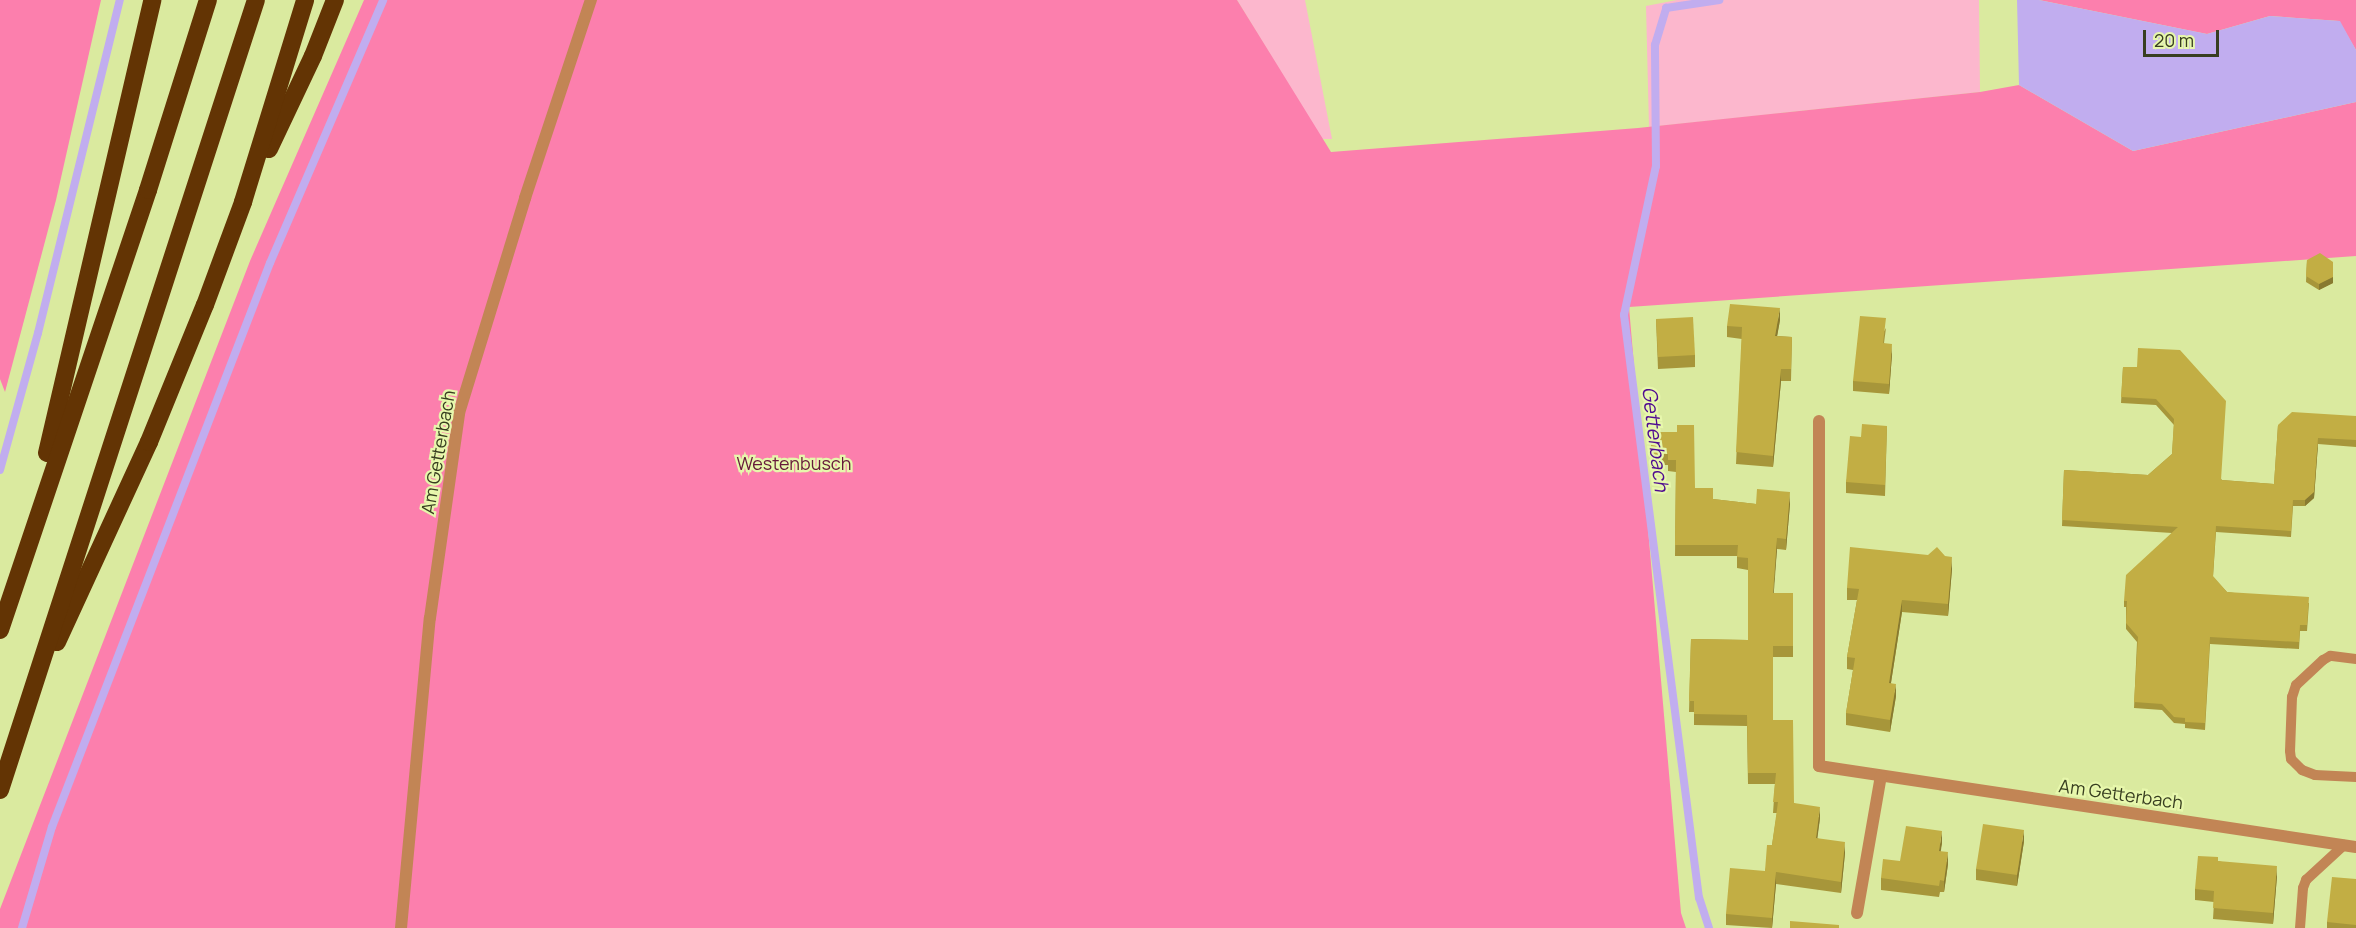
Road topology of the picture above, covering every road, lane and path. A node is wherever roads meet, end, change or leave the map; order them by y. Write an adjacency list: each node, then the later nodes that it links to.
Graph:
1 (152, 0): 9 (highway)
2 (208, 0): 9 (highway)
3 (256, 0): 12 (highway)
4 (305, 0): 7 (highway)
5 (335, 0): 7 (highway)
6 (591, 0): 18 (street, Am Getterbach)
7 (243, 202): 12 (highway)
8 (1819, 422): 13 (street, Am Getterbach)
9 (23, 557): 10 (highway)
10 (0, 630)
11 (2356, 659): 14 (lane)
12 (26, 706): 15 (highway)
13 (1881, 776): 16 (street, Am Getterbach); 17 (street)
14 (2356, 777)
15 (0, 790)
16 (2350, 846): 19 (lane)
17 (1857, 913)
18 (401, 928)
19 (2300, 928)

